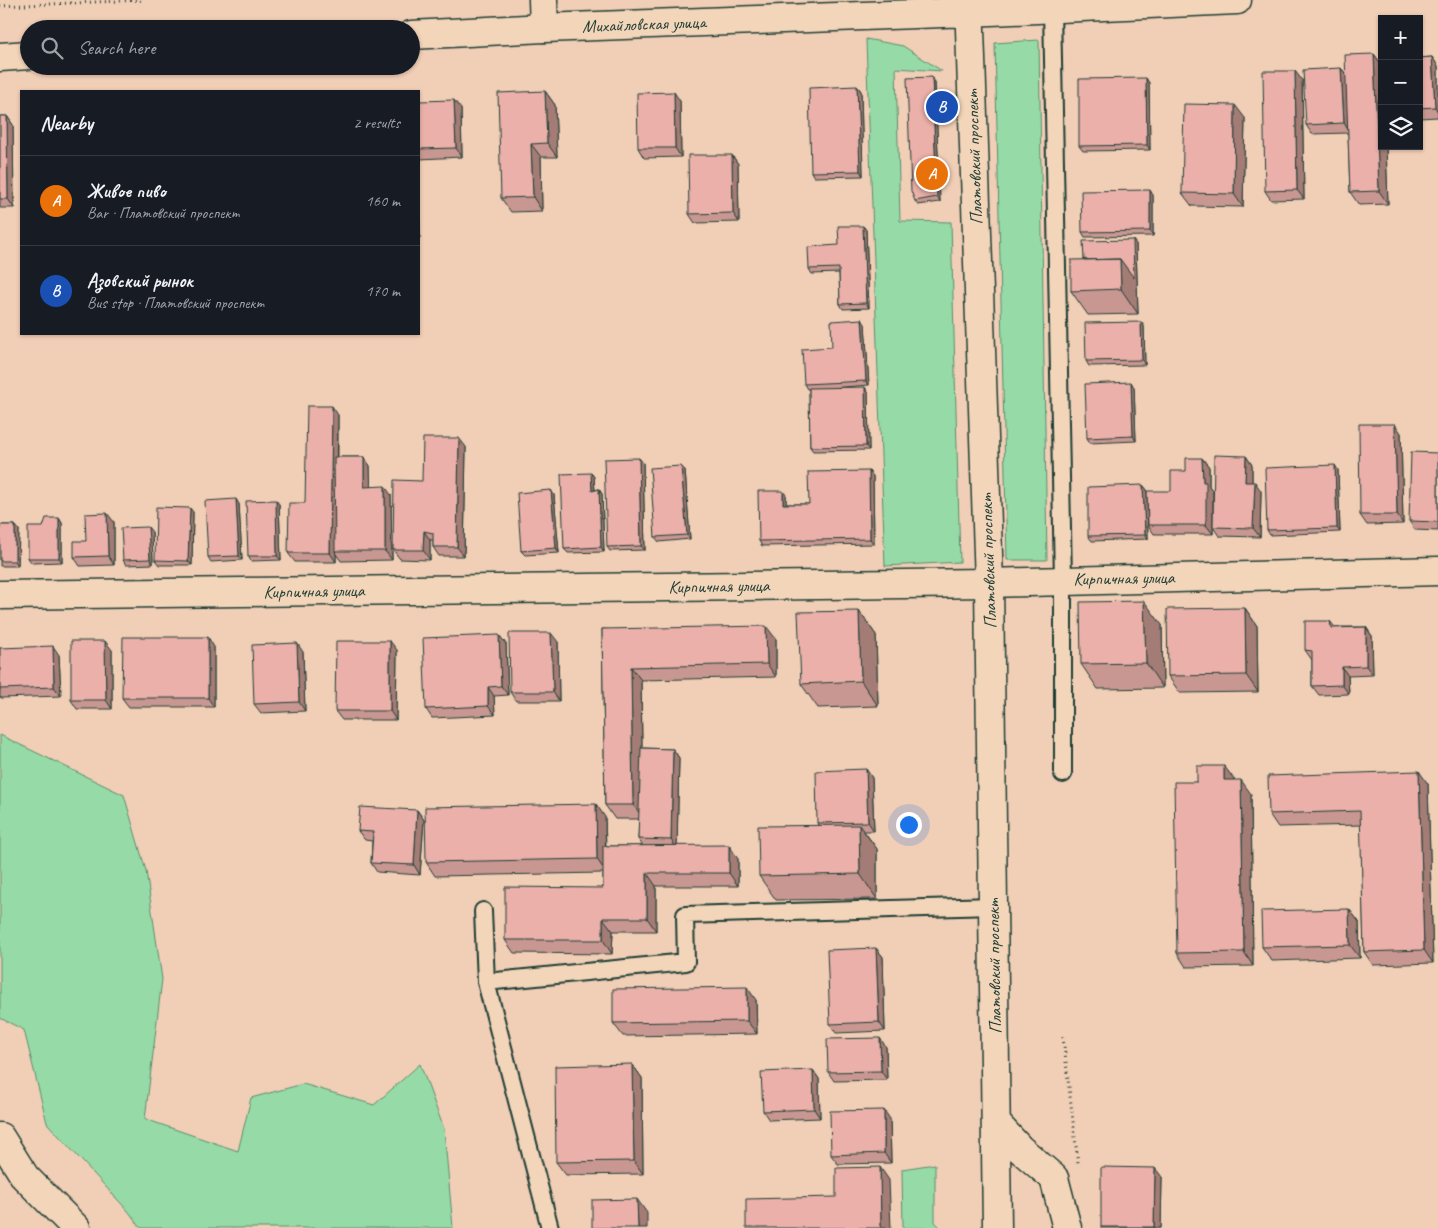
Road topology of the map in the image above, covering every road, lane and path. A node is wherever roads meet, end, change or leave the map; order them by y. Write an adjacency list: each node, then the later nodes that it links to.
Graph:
1 (144, 0): 5 (path)
2 (543, 0): 8 (main road)
3 (1237, 0): 7 (main road, Михайловская улица)
4 (970, 4): 6 (main road, Михайловская улица); 7 (main road, Михайловская улица); 14 (main road, Платовский проспект)
5 (0, 6)
6 (919, 7): 8 (main road, Михайловская улица)
7 (1052, 8): 13 (lane)
8 (544, 28): 9 (main road, Михайловская улица)
9 (420, 35)
10 (20, 56): 11 (main road)
11 (0, 57)
12 (1438, 571): 13 (main road, Кирпичная улица)
13 (1063, 580): 14 (main road, Кирпичная улица); 16 (lane)
14 (989, 583): 15 (main road, Кирпичная улица); 17 (main road, Платовский проспект)
15 (0, 595)
16 (1063, 774)
17 (993, 906): 19 (lane); 21 (main road, Платовский проспект)
18 (483, 911): 19 (lane)
19 (486, 982): 25 (lane)
20 (1063, 1036): 23 (path)
21 (996, 1123): 26 (main road, Платовский проспект); 27 (main road)
22 (0, 1137): 24 (main road)
23 (1079, 1170)
24 (76, 1228)
25 (550, 1228)
26 (998, 1228)
27 (1067, 1228)

